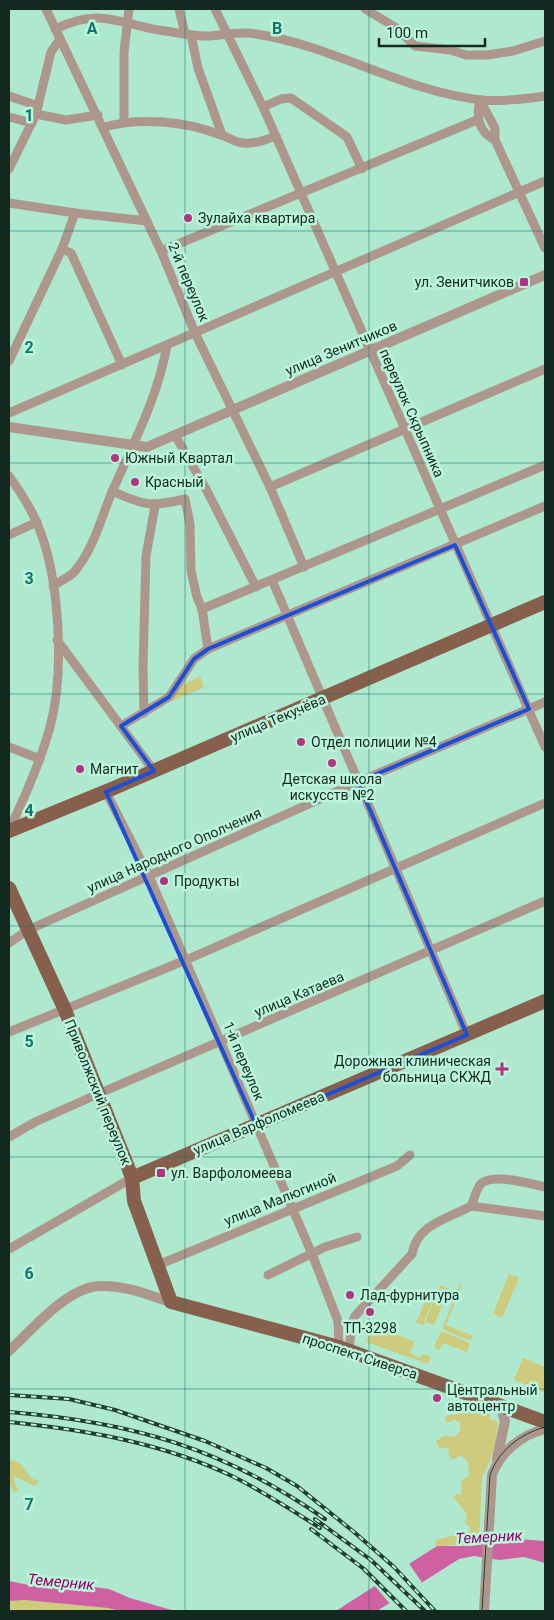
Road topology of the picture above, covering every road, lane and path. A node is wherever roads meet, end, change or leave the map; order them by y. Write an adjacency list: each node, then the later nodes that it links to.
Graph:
1 (46, 9): 8 (street, 2-й переулок)
2 (129, 9): 7 (street)
3 (179, 9): 9 (street)
4 (215, 9): 10 (street, переулок Скрыпника)
5 (364, 9): 6 (street)
6 (378, 11): 12 (street)
7 (126, 21): 8 (street); 9 (street); 21 (street)
8 (55, 28): 11 (street, 2-й переулок)
9 (188, 34): 10 (street); 23 (street)
10 (226, 34): 15 (street); 16 (street, переулок Скрыпника)
11 (60, 39): 17 (street); 18 (street, 2-й переулок)
12 (545, 41)
13 (9, 96): 17 (street)
14 (545, 96): 15 (street)
15 (480, 100): 20 (street); 25 (street)
16 (263, 108): 24 (street, переулок Скрыпника); 26 (street)
17 (36, 115): 18 (street); 19 (street); 27 (street)
18 (98, 116): 22 (street, 2-й переулок)
19 (9, 117)
20 (477, 120): 25 (street); 26 (street)
21 (124, 122): 22 (street); 23 (street)
22 (104, 127): 33 (street, 2-й переулок)
23 (222, 135): 24 (street)
24 (276, 136): 30 (street, переулок Скрыпника)
25 (495, 140): 29 (street)
26 (362, 168): 30 (street)
27 (9, 169)
28 (545, 182): 29 (street)
29 (520, 192): 34 (street); 37 (street)
30 (301, 194): 36 (street); 37 (street, переулок Скрыпника)
31 (9, 203): 32 (street)
32 (75, 213): 33 (street); 35 (street)
33 (147, 221): 36 (street, 2-й переулок)
34 (545, 248)
35 (62, 249): 42 (street); 43 (street)
36 (162, 251): 39 (street, 2-й переулок)
37 (337, 273): 39 (street); 41 (street, переулок Скрыпника)
38 (545, 275): 41 (street, улица Зенитчиков)
39 (195, 333): 40 (street); 45 (street, 2-й переулок)
40 (167, 345): 43 (street); 50 (street)
41 (369, 351): 45 (street, улица Зенитчиков); 48 (street, переулок Скрыпника)
42 (9, 360)
43 (122, 365): 46 (street)
44 (545, 369): 48 (street)
45 (231, 411): 49 (street, улица Зенитчиков); 53 (street, 2-й переулок)
46 (9, 413)
47 (9, 427): 50 (street)
48 (404, 430): 53 (street); 57 (street, переулок Скрыпника)
49 (175, 435): 50 (street, улица Зенитчиков); 64 (street)
50 (134, 446): 54 (street)
51 (545, 465): 57 (street)
52 (9, 476): 58 (street)
53 (270, 487): 61 (street, 2-й переулок)
54 (112, 491): 55 (street); 63 (street)
55 (155, 506): 66 (street); 74 (street)
56 (545, 506): 60 (street)
57 (440, 510): 60 (street, переулок Скрыпника); 61 (street)
58 (37, 522): 59 (street); 63 (street)
59 (9, 535)
60 (455, 545): 67 (street); 68 (street, переулок Скрыпника)
61 (304, 567): 62 (street)
62 (272, 580): 64 (street); 67 (street)
63 (53, 586): 69 (street)
64 (256, 587): 66 (street)
65 (545, 602): 68 (main road, улица Текучёва)
66 (202, 609): 70 (street)
67 (288, 616): 70 (street); 71 (street)
68 (490, 626): 71 (main road, улица Текучёва); 73 (street, переулок Скрыпника)
69 (57, 640): 75 (street); 78 (street)
70 (208, 649): 74 (street)
71 (322, 699): 79 (main road, улица Текучёва); 80 (street)
72 (545, 702): 73 (street, улица Народного Ополчения)
73 (529, 709): 77 (street, переулок Скрыпника); 80 (street, улица Народного Ополчения)
74 (144, 714): 75 (street)
75 (120, 726): 79 (street)
76 (9, 747): 78 (street)
77 (545, 747)
78 (40, 759): 83 (street)
79 (154, 771): 81 (main road, улица Текучёва)
80 (358, 782): 84 (street); 85 (street, улица Народного Ополчения)
81 (106, 792): 83 (main road, улица Текучёва); 85 (street, 1-й переулок)
82 (545, 803): 84 (street)
83 (9, 830)
84 (395, 868): 90 (street); 91 (street)
85 (148, 876): 88 (street, улица Народного Ополчения); 91 (street, 1-й переулок)
86 (9, 888): 88 (main road, Приволжский переулок)
87 (545, 901): 90 (street, улица Катаева)
88 (28, 930): 89 (street, улица Народного Ополчения); 93 (main road, Приволжский переулок)
89 (9, 943)
90 (432, 952): 95 (street); 96 (street, улица Катаева)
91 (186, 960): 93 (street); 96 (street, 1-й переулок)
92 (545, 1001): 95 (main road, улица Варфоломеева)
93 (65, 1010): 94 (street); 97 (main road, Приволжский переулок)
94 (9, 1032)
95 (467, 1034): 98 (main road, улица Варфоломеева)
96 (222, 1042): 97 (street, улица Катаева); 98 (street, 1-й переулок)
97 (98, 1094): 99 (street, улица Катаева); 101 (main road, Приволжский переулок)
98 (256, 1125): 101 (main road, улица Варфоломеева); 104 (street, 1-й переулок)
99 (9, 1137)
100 (410, 1155): 104 (street, улица Малюгиной)
101 (132, 1178): 107 (street, улица Варфоломеева); 109 (main road, Приволжский переулок)
102 (545, 1187): 103 (street)
103 (471, 1206): 105 (street); 112 (street)
104 (293, 1208): 108 (street, 1-й переулок); 109 (street, улица Малюгиной)
105 (545, 1216)
106 (357, 1237): 108 (street)
107 (9, 1249)
108 (312, 1254): 110 (street); 112 (street, 1-й переулок)
109 (158, 1265): 111 (main road, Приволжский переулок)
110 (268, 1275)
111 (171, 1302): 112 (main road, проспект Сиверса); 113 (street)
112 (344, 1349): 114 (main road, проспект Сиверса)
113 (9, 1351)
114 (500, 1404): 115 (main road, проспект Сиверса); 119 (street)
115 (528, 1415): 116 (main road, проспект Сиверса); 118 (street)
116 (545, 1422)
117 (545, 1429): 118 (street)
118 (530, 1434): 119 (street)
119 (495, 1466): 120 (street)
120 (484, 1611)

